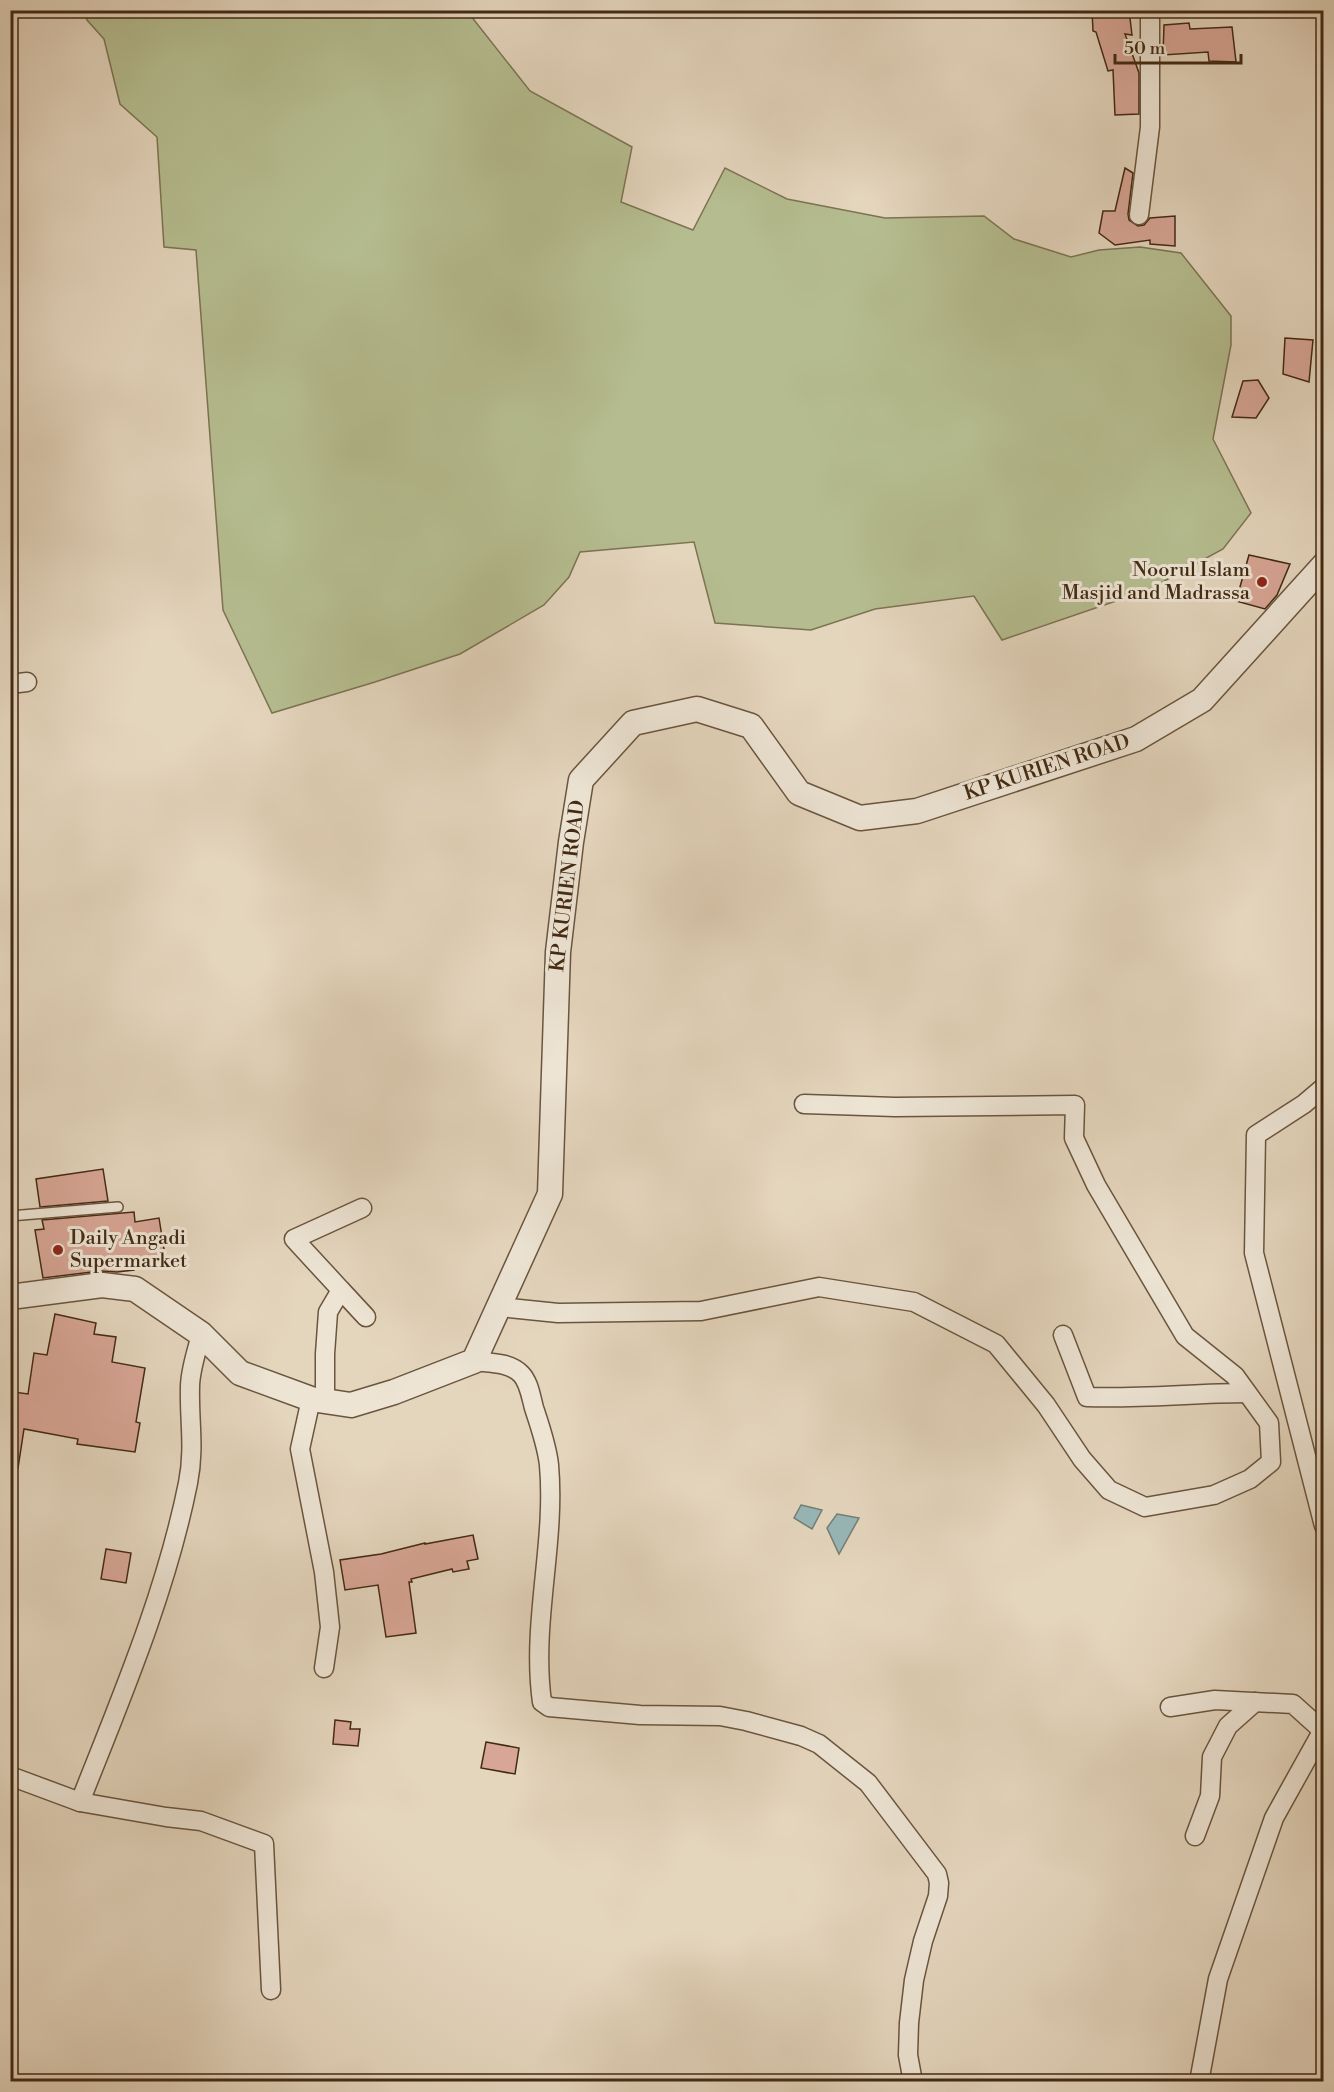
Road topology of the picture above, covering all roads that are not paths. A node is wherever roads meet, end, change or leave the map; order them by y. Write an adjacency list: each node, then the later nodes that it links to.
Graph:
1 (1150, 10): 2 (street)
2 (1139, 215)
3 (1323, 565): 11 (street, KP KURIEN ROAD)
4 (1323, 1087): 18 (street)
5 (804, 1104): 16 (street)
6 (118, 1207): 8 (lane)
7 (362, 1208): 9 (street)
8 (10, 1216)
9 (341, 1290): 12 (street); 17 (street)
10 (10, 1297): 13 (street)
11 (500, 1307): 15 (street, KP KURIEN ROAD); 16 (street)
12 (366, 1317)
13 (201, 1334): 17 (street); 24 (street)
14 (1063, 1335): 16 (street)
15 (474, 1361): 17 (street); 27 (street)
16 (1247, 1393)
17 (318, 1400): 19 (street)
18 (1323, 1526)
19 (324, 1668)
20 (1255, 1702): 21 (street); 22 (street); 25 (street)
21 (1170, 1707)
22 (1323, 1730): 28 (street)
23 (10, 1776): 24 (street)
24 (80, 1802): 26 (street)
25 (1195, 1836)
26 (272, 1990)
27 (913, 2082)
28 (1199, 2082)

